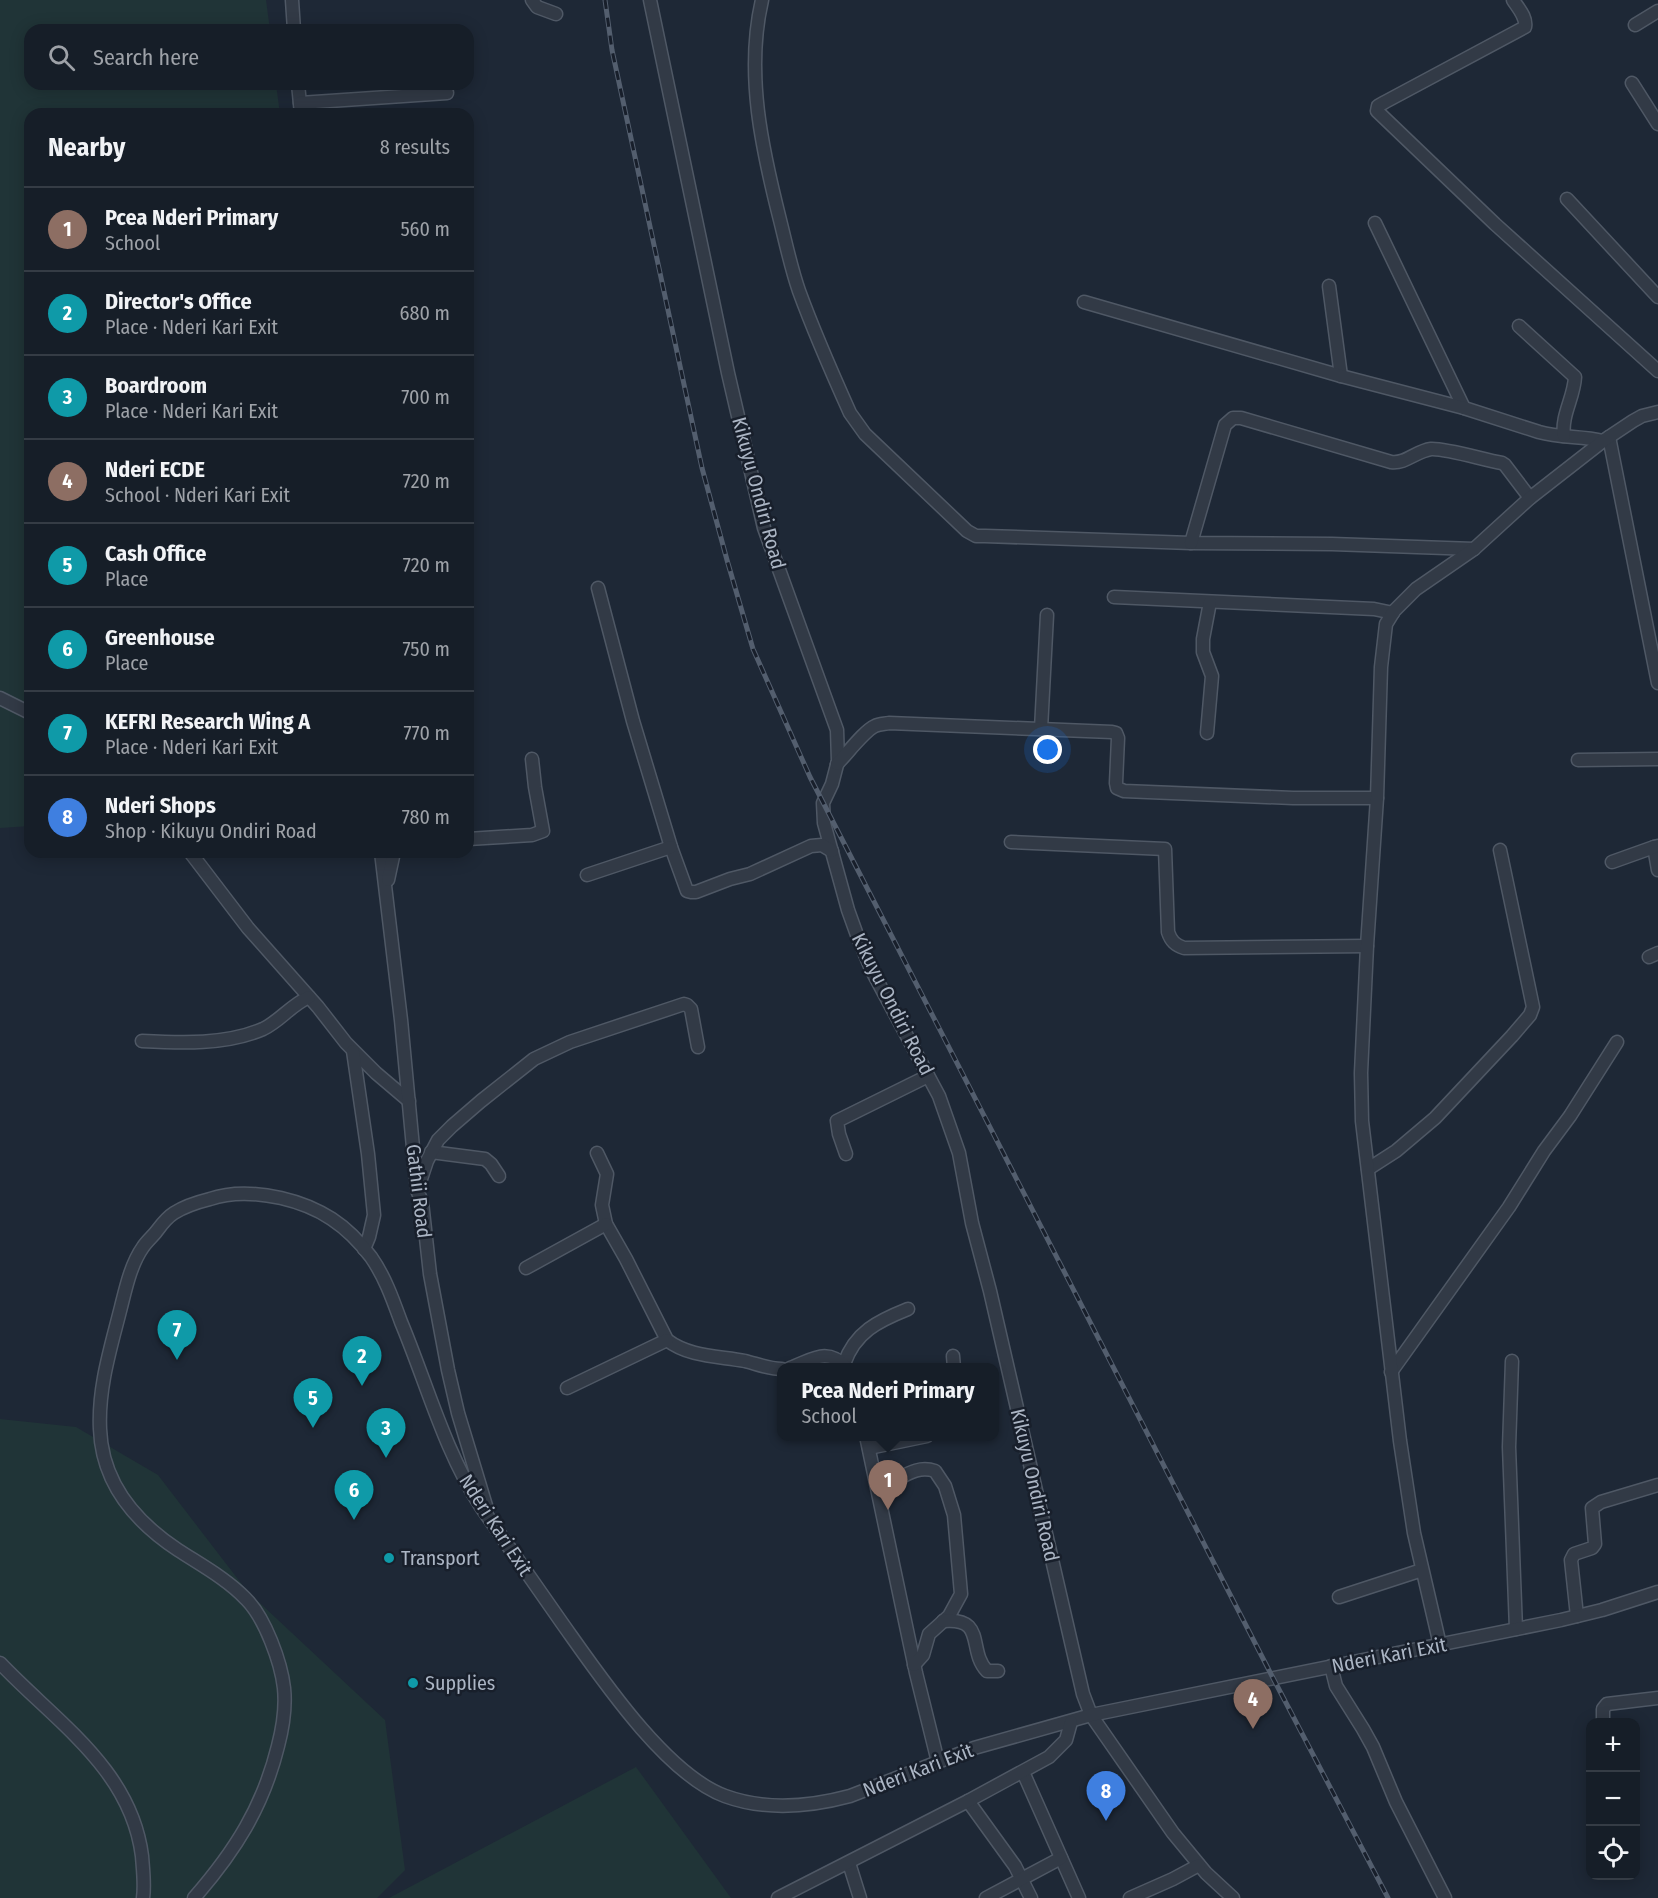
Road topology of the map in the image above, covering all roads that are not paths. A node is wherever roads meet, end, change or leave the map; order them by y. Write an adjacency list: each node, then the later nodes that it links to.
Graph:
1 (292, 0): 8 (street)
2 (532, 0): 7 (street)
3 (650, 0): 43 (street, Kikuyu Ondiri Road)
4 (762, 0): 28 (street)
5 (1513, 0): 21 (street)
6 (1658, 11): 9 (street)
7 (556, 14)
8 (294, 24)
9 (1635, 25)
10 (1632, 83): 14 (street)
11 (298, 90): 13 (street)
12 (447, 93): 13 (street)
13 (300, 108)
14 (1658, 124)
15 (1567, 199): 18 (street)
16 (1375, 222): 23 (street)
17 (1329, 286): 22 (street)
18 (1658, 297)
19 (1084, 302): 22 (street)
20 (1519, 327): 25 (street)
21 (1658, 371)
22 (1341, 376): 23 (street)
23 (1464, 408): 25 (street)
24 (1658, 412): 26 (street)
25 (1564, 436): 26 (street)
26 (1606, 439): 27 (street); 35 (street)
27 (1530, 498): 28 (street); 29 (street)
28 (1191, 543): 29 (street)
29 (1474, 549): 33 (street)
30 (598, 588): 47 (street)
31 (1114, 597): 32 (street)
32 (1210, 602): 33 (street); 39 (street)
33 (1393, 613): 44 (street)
34 (1047, 615): 38 (street)
35 (1658, 683)
36 (0, 698): 37 (street)
37 (24, 710)
38 (1041, 729): 43 (street); 44 (street)
39 (1207, 733)
40 (532, 759): 45 (street)
41 (1658, 759): 42 (street)
42 (1578, 760)
43 (837, 764): 50 (street, Kikuyu Ondiri Road)
44 (1377, 798): 58 (street)
45 (474, 839)
46 (1011, 842): 58 (street)
47 (672, 847): 50 (street); 56 (street)
48 (1656, 847): 54 (street); 55 (street)
49 (1500, 850): 69 (street)
50 (832, 851): 64 (street, Kikuyu Ondiri Road)
51 (195, 858): 59 (street)
52 (382, 858): 57 (street, Gathii Road)
53 (393, 858): 57 (street)
54 (1612, 862)
55 (1658, 870)
56 (587, 875)
57 (385, 890): 65 (street, Gathii Road)
58 (1367, 946): 69 (street)
59 (309, 997): 60 (street); 63 (street)
60 (142, 1041)
61 (1617, 1042): 82 (street)
62 (698, 1047): 66 (street)
63 (353, 1051): 65 (street); 73 (street)
64 (928, 1076): 68 (street); 100 (street, Kikuyu Ondiri Road)
65 (409, 1101): 71 (street, Gathii Road)
66 (431, 1152): 70 (street); 71 (street)
67 (597, 1153): 72 (street)
68 (846, 1154)
69 (1368, 1169): 82 (street)
70 (499, 1176)
71 (417, 1190): 87 (street, Gathii Road)
72 (606, 1224): 74 (street); 76 (street)
73 (364, 1249): 87 (street, Nderi Kari Exit); 111 (street, Nderi Kari Exit)
74 (526, 1268)
75 (909, 1310): 80 (street)
76 (668, 1340): 81 (street); 83 (street)
77 (1512, 1361): 93 (street)
78 (801, 1363): 79 (street)
79 (842, 1363)
80 (847, 1363)
81 (777, 1368)
82 (1391, 1372): 88 (street)
83 (567, 1388)
84 (868, 1442): 96 (street)
85 (896, 1480): 92 (street)
86 (1658, 1485): 91 (street)
87 (492, 1523): 103 (street, Nderi Kari Exit)
88 (1422, 1570): 90 (street); 94 (street)
89 (1658, 1592): 91 (street, Nderi Kari Exit)
90 (1339, 1597)
91 (1576, 1616): 93 (street, Nderi Kari Exit)
92 (943, 1621): 96 (street); 98 (street)
93 (1516, 1629): 94 (street, Nderi Kari Exit)
94 (1440, 1645): 97 (street, Nderi Kari Exit)
95 (0, 1663): 110 (street)
96 (914, 1665): 103 (street)
97 (1331, 1666): 100 (street, Nderi Kari Exit); 119 (street)
98 (998, 1671)
99 (1658, 1698): 101 (street)
100 (1091, 1715): 102 (street, Nderi Kari Exit); 108 (street, Kikuyu Ondiri Road)
101 (1602, 1718)
102 (1071, 1722): 103 (street, Nderi Kari Exit); 104 (street)
103 (938, 1762)
104 (1023, 1772): 105 (street); 106 (street)
105 (968, 1800): 107 (street); 109 (street)
106 (1061, 1858): 109 (street); 116 (street)
107 (849, 1863): 112 (street); 113 (street)
108 (1199, 1865): 117 (street); 118 (street, Kikuyu Ondiri Road)
109 (1022, 1878): 114 (street); 115 (street)
110 (143, 1898)
111 (194, 1898)
112 (778, 1898)
113 (860, 1898)
114 (986, 1898)
115 (1031, 1898)
116 (1078, 1898)
117 (1130, 1898)
118 (1233, 1898)
119 (1445, 1898)

